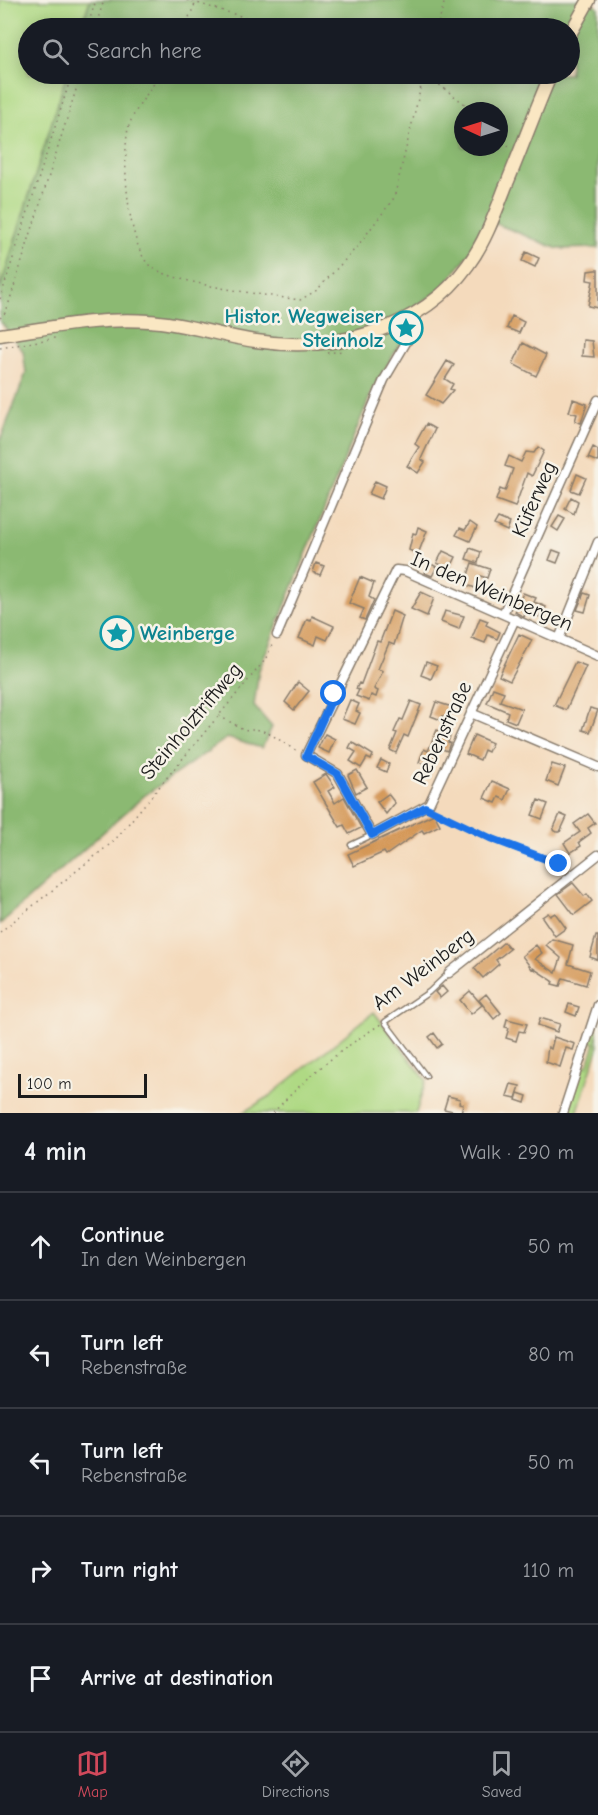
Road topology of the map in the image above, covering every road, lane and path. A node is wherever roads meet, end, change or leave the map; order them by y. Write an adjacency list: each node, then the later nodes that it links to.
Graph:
1 (96, 0): 7 (path)
2 (104, 0): 8 (path)
3 (187, 0): 6 (path)
4 (445, 0): 11 (path)
5 (589, 0): 12 (main road)
6 (196, 1): 9 (path); 10 (path)
7 (90, 18)
8 (98, 18)
9 (188, 18)
10 (249, 18)
11 (440, 18)
12 (579, 18)
13 (69, 84): 22 (path)
14 (78, 84): 23 (path)
15 (154, 84): 16 (path)
16 (422, 84)
17 (438, 84): 19 (path)
18 (547, 84): 21 (main road)
19 (462, 102)
20 (508, 145): 21 (path)
21 (519, 154): 25 (main road)
22 (0, 299)
23 (0, 318)
24 (415, 319): 30 (street)
25 (0, 335)
26 (598, 400): 28 (street, Küferweg)
27 (598, 542): 31 (street)
28 (503, 614): 29 (street, In den Weinbergen); 35 (street, In den Weinbergen)
29 (515, 619): 31 (street, In den Weinbergen); 33 (street, Rebenstraße)
30 (277, 634): 34 (path, Steinholztriftweg)
31 (559, 639): 32 (street, In den Weinbergen)
32 (598, 656)
33 (471, 713): 36 (street); 37 (street, Rebenstraße)
34 (219, 716): 35 (path); 42 (path, Steinholztriftweg)
35 (306, 756): 38 (street)
36 (598, 767)
37 (425, 807): 38 (street, Rebenstraße); 41 (path)
38 (372, 835): 39 (lane)
39 (351, 844)
40 (598, 855): 41 (street, Am Weinberg)
41 (577, 872): 43 (street, Am Weinberg)
42 (0, 932)
43 (449, 973): 45 (lane, Am Weinberg)
44 (598, 1005): 48 (street)
45 (385, 1022): 46 (lane); 47 (path, Am Weinberg)
46 (426, 1076)
47 (273, 1113)
48 (563, 1113)

